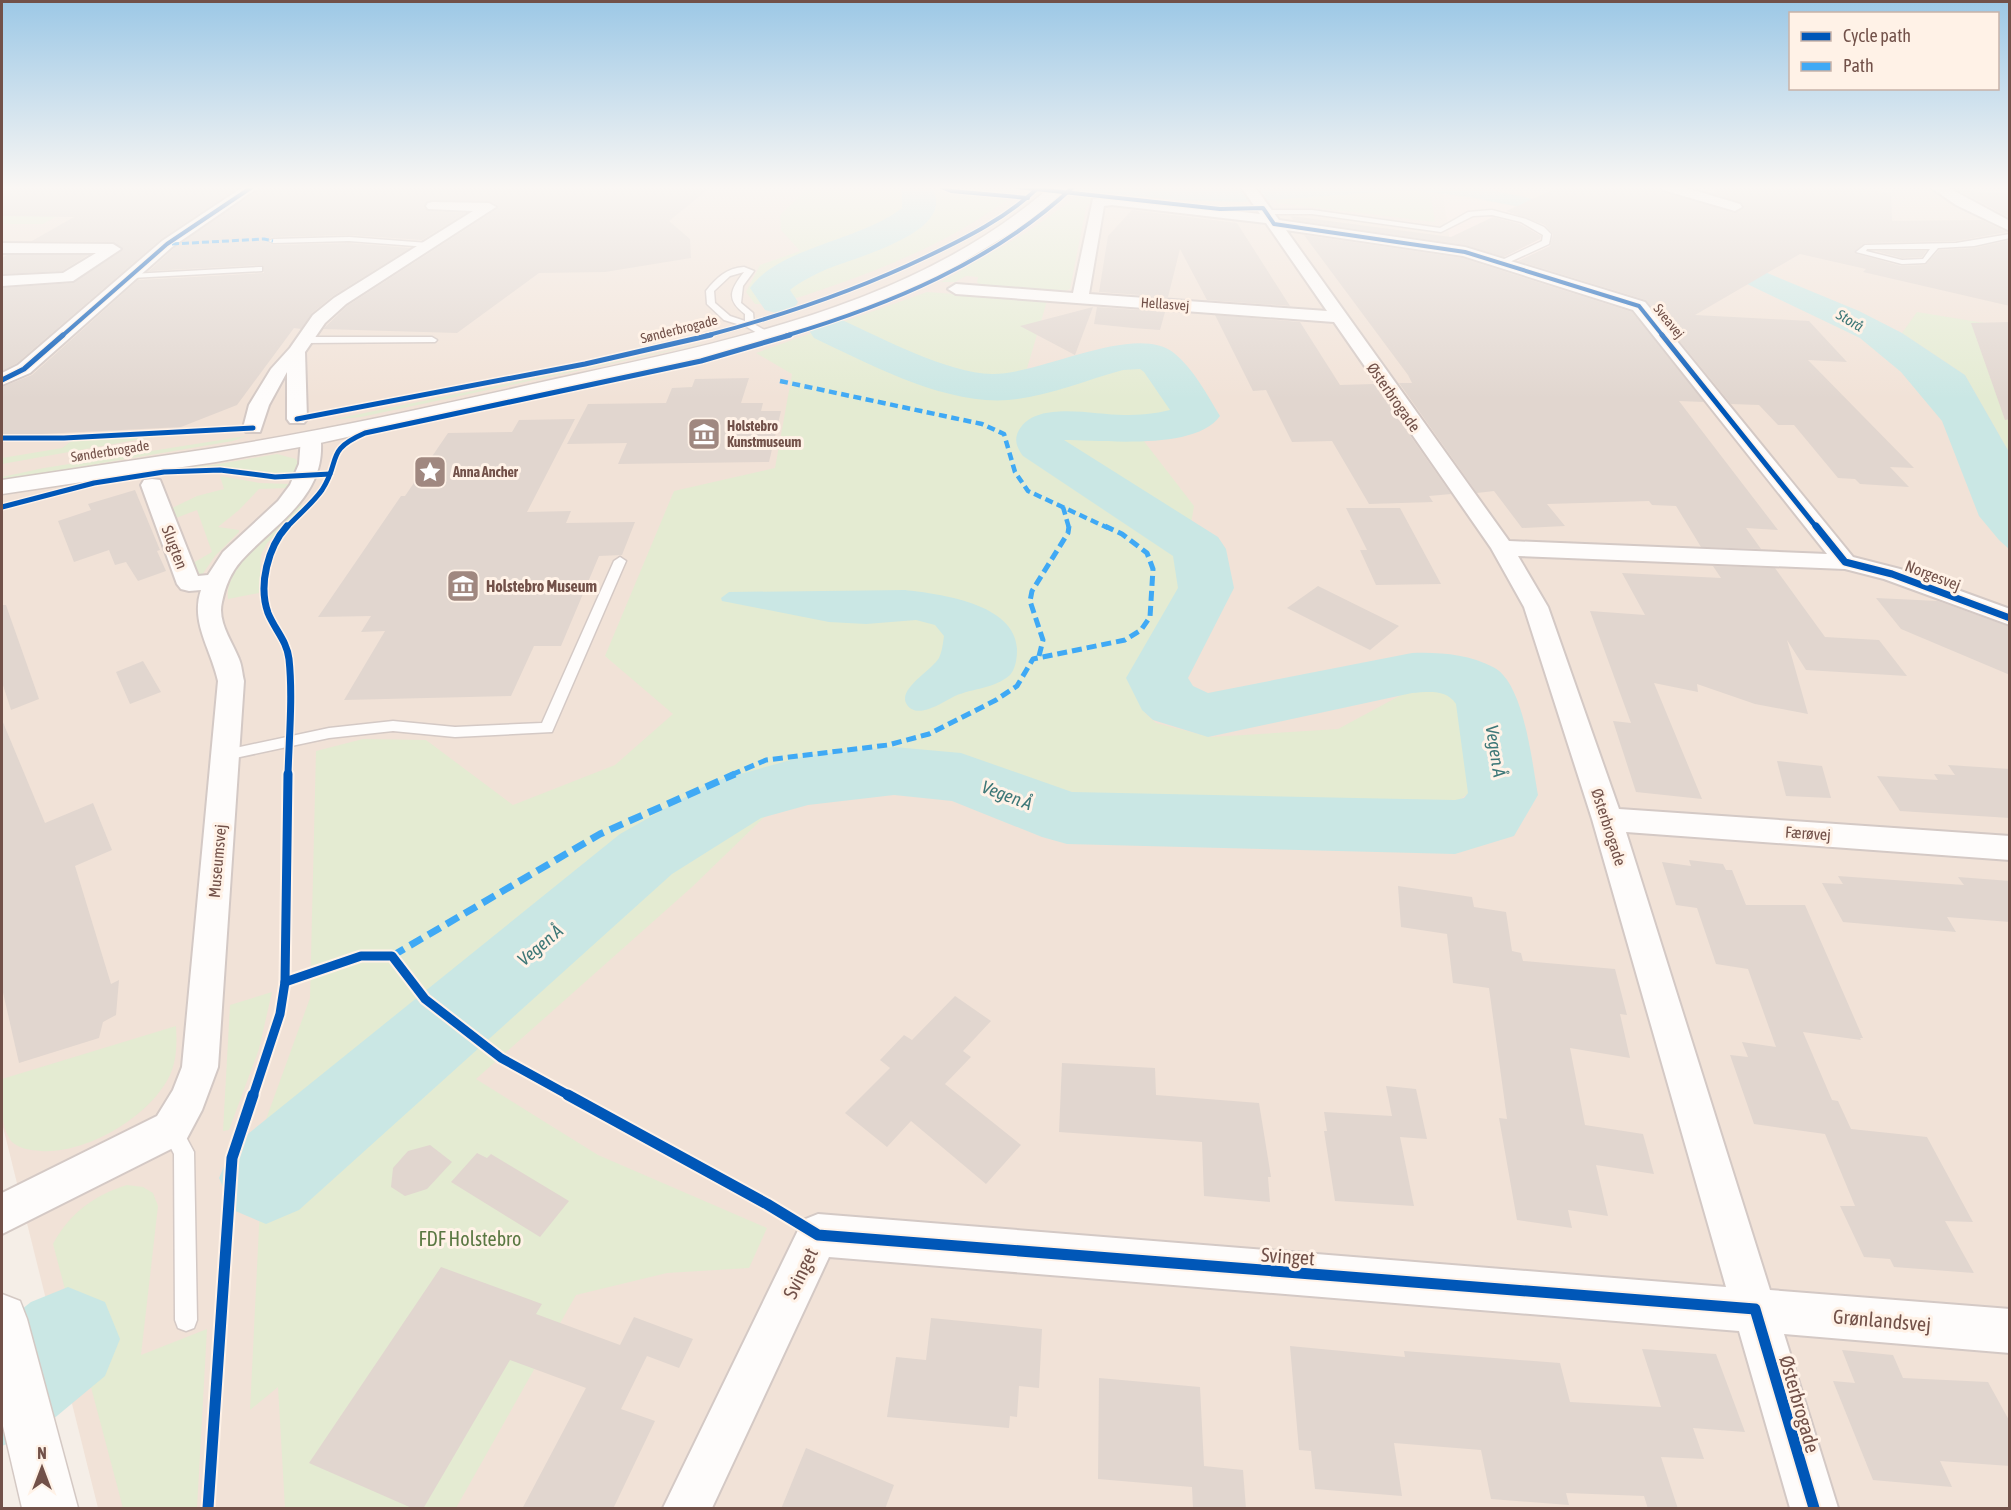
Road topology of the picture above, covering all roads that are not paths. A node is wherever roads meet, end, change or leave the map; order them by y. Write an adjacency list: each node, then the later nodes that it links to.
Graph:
1 (100, 257): 14 (street)
2 (151, 257): 13 (street)
3 (408, 257): 20 (street)
4 (926, 257): 18 (street, Sønderbrogade)
5 (1088, 257): 16 (street, Sveavej)
6 (1297, 257): 17 (street, Østerbrogade)
7 (1489, 257): 11 (street, Sveavej)
8 (1516, 257): 11 (lane)
9 (1883, 257): 10 (lane)
10 (1928, 257)
11 (1503, 263): 29 (street, Sveavej)
12 (259, 270): 13 (lane)
13 (131, 276): 21 (street)
14 (2, 281)
15 (956, 289): 16 (street, Hellasvej)
16 (1080, 298): 17 (street, Hellasvej)
17 (1338, 317): 27 (street, Østerbrogade)
18 (759, 330): 18 (lane); 23 (street, Sønderbrogade); 23 (street, Sønderbrogade)
19 (432, 340): 20 (lane)
20 (300, 346): 22 (street); 23 (street, Museumsvej)
21 (2, 380)
22 (253, 428): 23 (street, Sønderbrogade); 24 (street, Sønderbrogade)
23 (297, 429): 26 (street, Sønderbrogade); 30 (street, Museumsvej)
24 (2, 471)
25 (152, 486): 30 (street, Slugten)
26 (2, 487)
27 (1502, 548): 29 (street, Norgesvej); 33 (street, Østerbrogade)
28 (620, 561): 32 (lane)
29 (1845, 562): 31 (street, Norgesvej)
30 (216, 581): 32 (street, Museumsvej)
31 (2010, 618)
32 (226, 755): 35 (street, Museumsvej)
33 (1607, 819): 34 (street, Færøvej); 37 (street, Østerbrogade)
34 (2010, 848)
35 (171, 1129): 36 (street); 39 (lane)
36 (2, 1214)
37 (1755, 1309): 40 (street, Grønlandsvej); 42 (street, Svinget); 43 (street, Østerbrogade)
38 (2, 1319): 41 (street)
39 (186, 1320)
40 (2010, 1331)
41 (50, 1509)
42 (687, 1509)
43 (1814, 1509)

